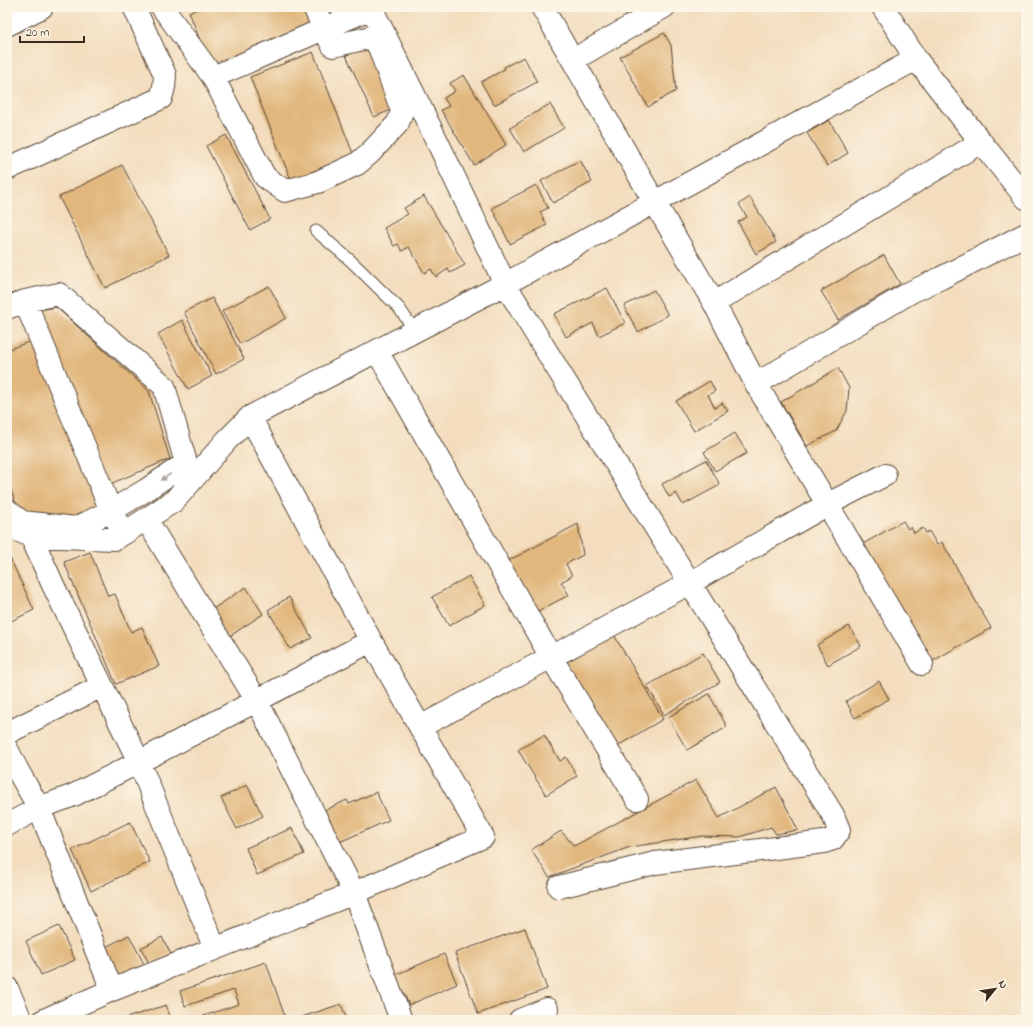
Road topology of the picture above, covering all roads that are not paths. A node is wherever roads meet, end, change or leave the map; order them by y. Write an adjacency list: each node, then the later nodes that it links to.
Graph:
1 (42, 7): 9 (street)
2 (134, 7): 15 (street)
3 (163, 7): 13 (street)
4 (314, 7): 10 (street)
5 (371, 7): 10 (street); 20 (street)
6 (542, 7): 12 (street)
7 (664, 7): 12 (street)
8 (883, 7): 11 (street)
9 (7, 25)
10 (324, 29): 13 (street); 13 (street)
11 (916, 59): 14 (street); 17 (street)
12 (573, 60): 17 (street)
13 (213, 76)
14 (981, 142): 16 (street); 21 (street)
15 (9, 162)
16 (1026, 198)
17 (655, 203): 20 (street); 21 (street)
18 (316, 231): 23 (lane)
19 (1026, 234): 25 (street)
20 (505, 284): 23 (street); 35 (street)
21 (714, 303): 25 (street)
22 (16, 305): 27 (street); 30 (street)
23 (415, 331): 24 (street)
24 (377, 351): 26 (street); 37 (street)
25 (756, 384): 29 (street)
26 (250, 417): 27 (street); 36 (street)
27 (194, 466): 30 (street, one-way to 30); 32 (street)
28 (885, 475): 29 (street)
29 (828, 504): 35 (street); 38 (street)
30 (111, 511): 31 (street); 33 (street)
31 (8, 519): 34 (street)
32 (146, 519): 33 (street); 40 (street)
33 (125, 533): 34 (street)
34 (32, 536): 39 (street)
35 (690, 583): 37 (street); 48 (street)
36 (371, 642): 40 (street); 41 (street)
37 (551, 657): 41 (street); 45 (street)
38 (922, 664)
39 (102, 686): 42 (street); 44 (street)
40 (257, 701): 44 (street); 49 (street)
41 (420, 727): 49 (street)
42 (7, 732)
43 (7, 749): 46 (street)
44 (139, 762): 46 (street); 50 (street)
45 (637, 799)
46 (39, 808): 47 (street); 52 (street)
47 (7, 825)
48 (559, 886)
49 (354, 893): 50 (street); 56 (street)
50 (215, 949): 52 (street)
51 (7, 988): 54 (street)
52 (112, 990): 55 (street)
53 (547, 1009): 57 (street)
54 (21, 1020)
55 (44, 1020)
56 (401, 1020)
57 (520, 1020)

